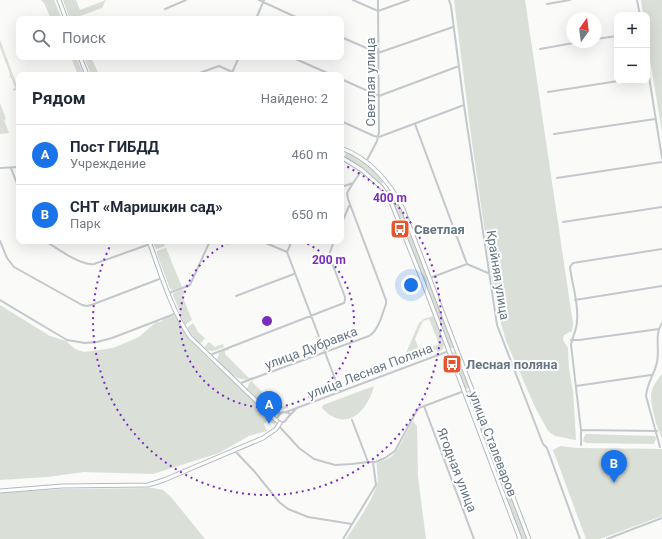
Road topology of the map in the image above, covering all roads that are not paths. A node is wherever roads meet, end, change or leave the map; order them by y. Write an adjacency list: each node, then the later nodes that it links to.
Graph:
1 (59, 0): 15 (main road)
2 (186, 0): 12 (street)
3 (259, 0): 10 (street)
4 (353, 0): 13 (street)
5 (378, 0): 13 (street, Светлая улица)
6 (409, 0): 13 (street)
7 (449, 0): 18 (street, Крайняя улица)
8 (570, 0): 11 (street)
9 (637, 0): 14 (street)
10 (264, 1): 16 (street); 17 (street)
11 (547, 4)
12 (165, 9)
13 (378, 11): 24 (street, Светлая улица)
14 (639, 12)
15 (65, 16)
16 (257, 16)
17 (294, 16)
18 (453, 27): 24 (street); 28 (street, Крайняя улица)
19 (614, 36): 21 (street)
20 (344, 38): 24 (street)
21 (602, 38)
22 (566, 44): 23 (street)
23 (540, 49)
24 (378, 53): 37 (street, Светлая улица)
25 (81, 60): 29 (main road)
26 (238, 60): 31 (street)
27 (298, 60): 32 (street)
28 (459, 66): 37 (street); 38 (street, Крайняя улица)
29 (86, 72)
30 (202, 72): 31 (street)
31 (232, 72)
32 (325, 72)
33 (344, 80): 37 (street)
34 (614, 82): 36 (street)
35 (649, 84): 39 (street)
36 (548, 92)
37 (379, 96): 43 (street, Светлая улица)
38 (464, 105): 41 (street); 74 (street, Крайняя улица)
39 (655, 120): 42 (street); 45 (street)
40 (344, 122): 43 (street)
41 (415, 124): 43 (street); 73 (street)
42 (554, 134)
43 (379, 137): 47 (street, Светлая улица)
44 (344, 150): 47 (main road, улица Сталеваров)
45 (662, 158)
46 (344, 159): 52 (main road, улица Сталеваров)
47 (366, 162): 56 (main road, улица Сталеваров)
48 (662, 162): 53 (street)
49 (16, 167): 51 (street)
50 (0, 168): 51 (street)
51 (11, 168): 54 (street)
52 (362, 170): 55 (street); 58 (main road, улица Сталеваров)
53 (557, 178)
54 (16, 181)
55 (353, 183): 57 (street); 59 (street, улица Дубравка)
56 (388, 183): 58 (main road); 77 (main road, улица Сталеваров)
57 (344, 186)
58 (382, 188): 89 (main road, улица Сталеваров)
59 (350, 205): 61 (street); 90 (street, улица Дубравка)
60 (662, 207): 62 (street)
61 (344, 218)
62 (563, 222)
63 (0, 241): 76 (street)
64 (50, 244): 65 (street)
65 (144, 244)
66 (150, 244): 76 (main road)
67 (209, 244): 79 (street)
68 (268, 244): 72 (street)
69 (291, 244): 72 (street)
70 (333, 244): 84 (street)
71 (662, 249): 82 (street)
72 (287, 252): 75 (street)
73 (467, 264): 74 (street); 77 (street)
74 (488, 273): 122 (street, Крайняя улица)
75 (294, 274): 80 (street); 84 (street)
76 (163, 278): 79 (main road)
77 (430, 278): 88 (main road, улица Сталеваров)
78 (662, 286): 82 (street)
79 (169, 293): 83 (main road)
80 (236, 296)
81 (0, 300): 83 (street)
82 (575, 300): 87 (street)
83 (177, 313): 91 (main road)
84 (310, 315): 90 (street); 91 (street)
85 (662, 324): 86 (street)
86 (659, 329): 87 (street); 92 (street)
87 (571, 340): 94 (street)
88 (457, 348): 89 (main road); 95 (main road, улица Сталеваров)
89 (448, 351): 96 (main road, улица Сталеваров); 97 (street, улица Лесная Поляна)
90 (325, 353): 93 (street, улица Дубравка); 97 (street)
91 (208, 355): 93 (main road)
92 (652, 375): 94 (street); 107 (street)
93 (238, 384): 100 (main road)
94 (576, 386): 106 (street)
95 (472, 388): 96 (main road); 114 (main road, улица Сталеваров)
96 (464, 391): 98 (street); 115 (main road, улица Сталеваров)
97 (340, 392): 99 (street, улица Лесная Поляна)
98 (424, 406): 112 (street); 119 (street, Ягодная улица)
99 (297, 408): 101 (street, улица Лесная Поляна); 103 (street, улица Лесная Поляна)
100 (267, 412): 102 (street, улица Лесная Поляна); 105 (main road)
101 (286, 412): 102 (street, улица Лесная Поляна); 103 (street)
102 (281, 413): 105 (street)
103 (290, 415): 105 (street, улица Лесная Поляна)
104 (352, 420): 111 (street)
105 (279, 423): 110 (main road); 111 (street)
106 (581, 430): 107 (street); 108 (street)
107 (657, 431): 109 (street)
108 (581, 445)
109 (660, 447)
110 (235, 451): 113 (main road); 117 (street)
111 (368, 462): 112 (street)
112 (373, 462): 117 (street)
113 (0, 491)
114 (511, 493): 115 (main road); 121 (main road, улица Сталеваров)
115 (504, 496): 120 (main road, улица Сталеваров)
116 (662, 518): 123 (street)
117 (352, 524): 118 (street)
118 (343, 539)
119 (474, 539)
120 (520, 539)
121 (529, 539)
122 (580, 539)
123 (606, 539)

